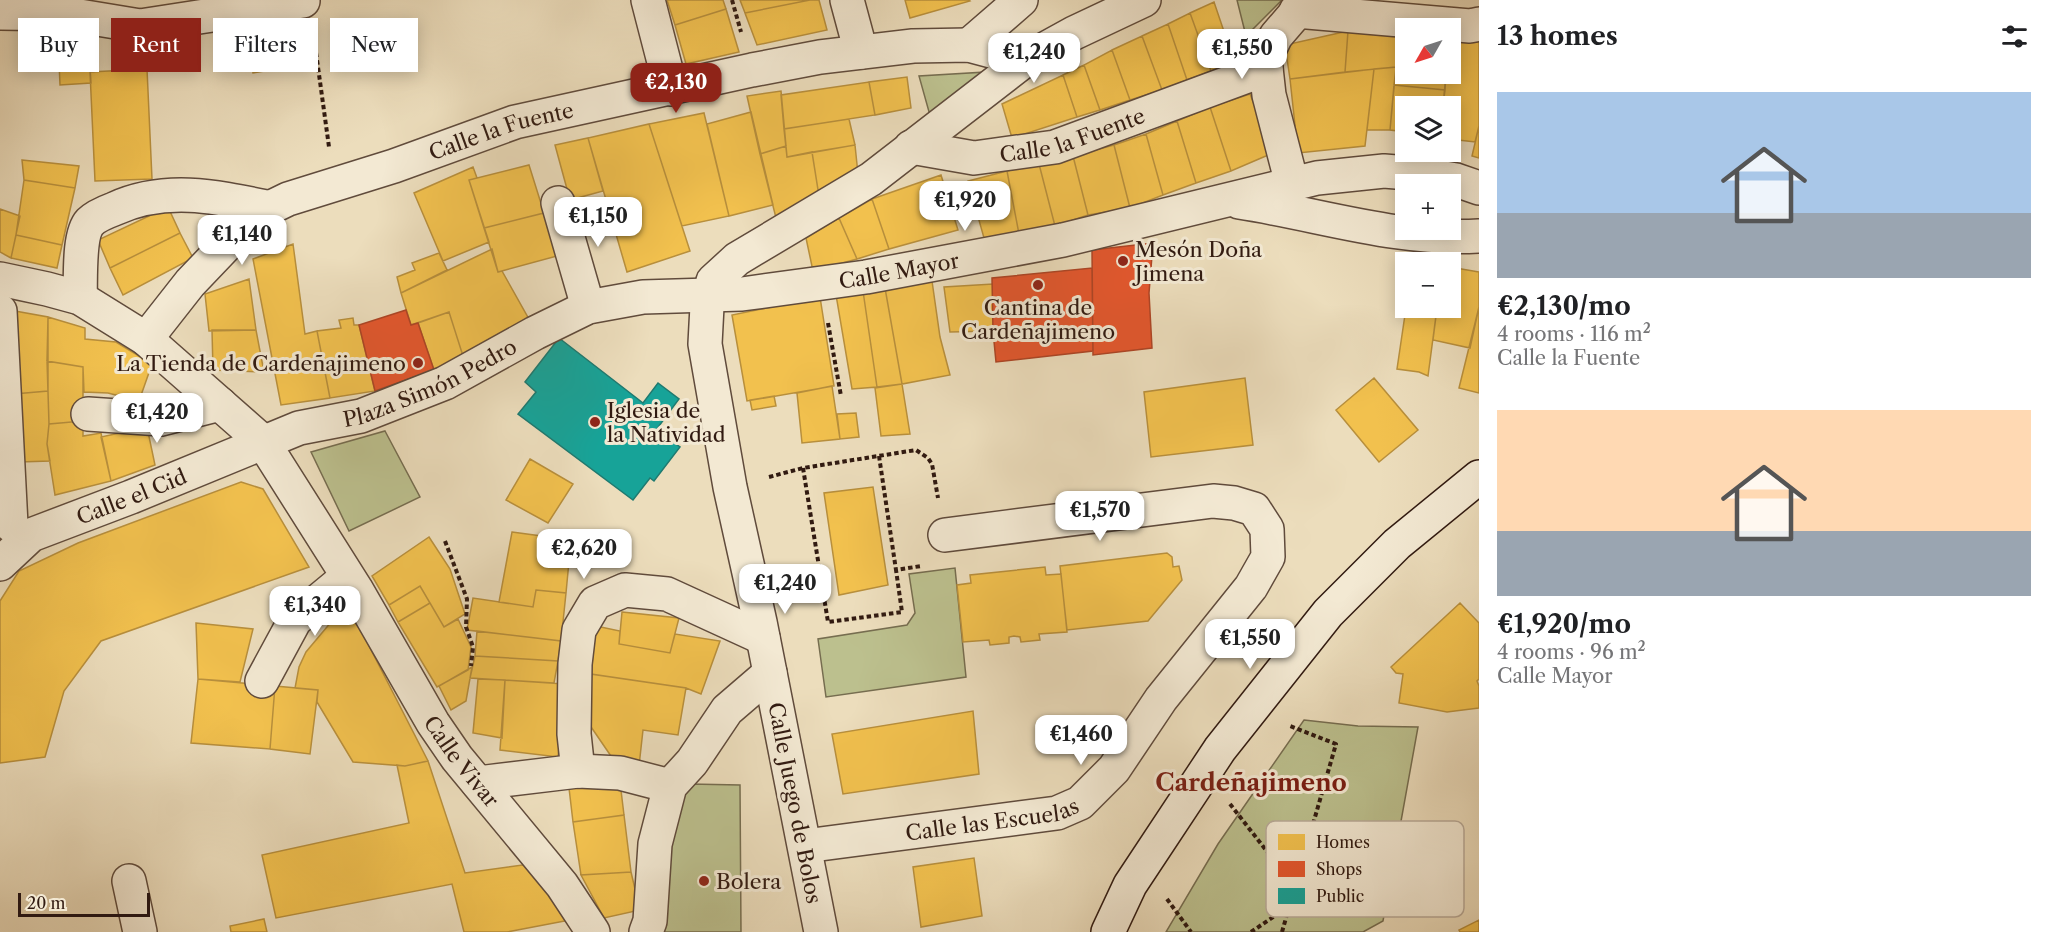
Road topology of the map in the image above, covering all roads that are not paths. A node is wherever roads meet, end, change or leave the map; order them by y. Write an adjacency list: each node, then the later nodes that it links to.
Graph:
1 (648, 0): 13 (street)
2 (847, 0): 10 (street)
3 (1021, 0): 9 (street)
4 (1144, 0): 11 (street)
5 (303, 1): 7 (street)
6 (1301, 5): 8 (street); 12 (street)
7 (0, 13)
8 (1479, 24)
9 (969, 45): 10 (street, Calle la Fuente); 11 (street, Calle la Fuente)
10 (861, 52): 13 (street, Calle la Fuente)
11 (1025, 60): 14 (street)
12 (1266, 69): 14 (street, Calle la Fuente); 15 (street)
13 (671, 89): 19 (street, Calle la Fuente)
14 (911, 147): 22 (street)
15 (1292, 184): 16 (street, Calle Mayor); 17 (street, Calle Mayor)
16 (1479, 188)
17 (1225, 200): 20 (street, Calle Mayor); 22 (street, Calle Mayor)
18 (558, 203): 24 (street)
19 (271, 208): 23 (street); 26 (street, Calle la Fuente)
20 (1479, 236)
21 (0, 279): 23 (street, Calle Vivar)
22 (710, 296): 24 (street, Plaza Simón Pedro); 35 (street, Calle Juego de Bolos)
23 (80, 298): 26 (street, Calle Vivar)
24 (588, 307): 29 (street, Plaza Simón Pedro)
25 (0, 311): 31 (street)
26 (146, 339): 27 (street, Calle Vivar)
27 (220, 404): 28 (street); 29 (street, Calle Vivar)
28 (88, 414)
29 (263, 442): 31 (street, Calle el Cid); 34 (street, Calle Vivar)
30 (1479, 477): 47 (street)
31 (14, 528): 33 (street, Calle el Cid)
32 (945, 535): 41 (street, Calle las Escuelas)
33 (0, 564)
34 (347, 577): 37 (street); 39 (street, Calle Vivar)
35 (763, 638): 36 (street, Calle Juego de Bolos); 38 (street)
36 (770, 673): 40 (street, Calle Juego de Bolos); 41 (street, Calle Juego de Bolos)
37 (262, 681)
38 (578, 771): 39 (street); 40 (street)
39 (478, 783): 44 (street, Calle Vivar)
40 (670, 786): 45 (street, Calle Juego de Bolos)
41 (805, 846): 46 (street, Calle Juego de Bolos)
42 (129, 881): 43 (street)
43 (140, 932)
44 (593, 932)
45 (646, 932)
46 (821, 932)
47 (1108, 932)

